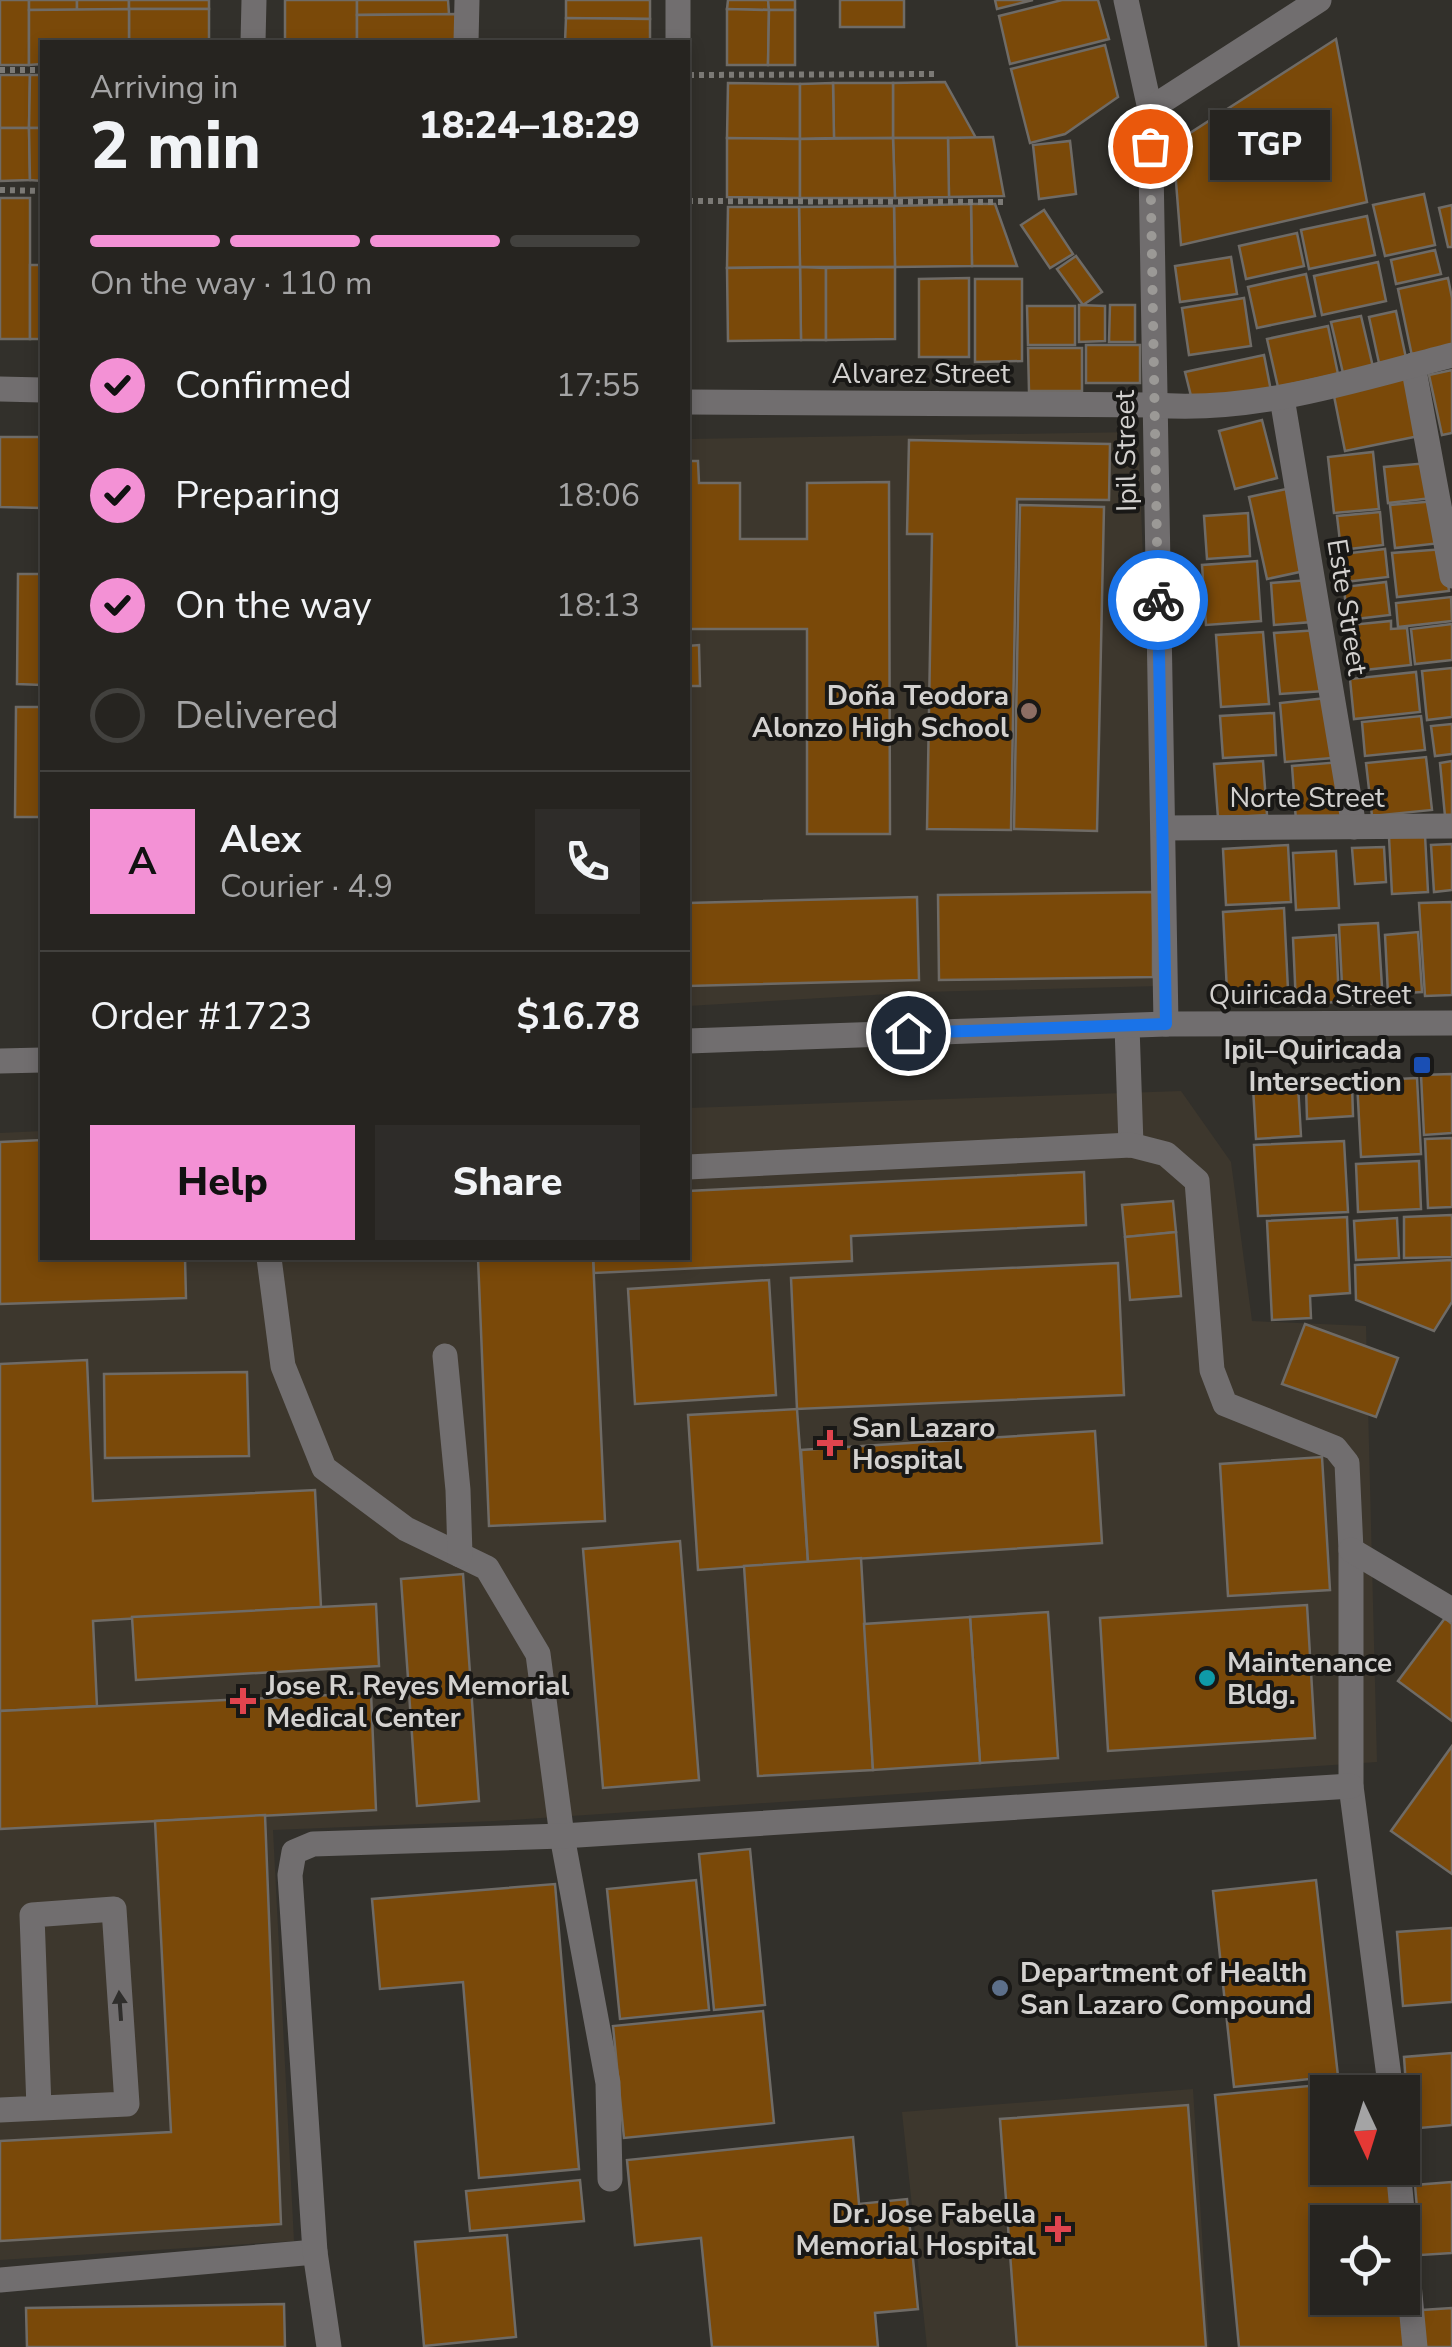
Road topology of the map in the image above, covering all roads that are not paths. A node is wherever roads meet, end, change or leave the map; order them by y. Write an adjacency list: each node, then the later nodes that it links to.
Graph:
1 (254, 0): 6 (street)
2 (467, 0): 7 (street)
3 (678, 0): 8 (street)
4 (1126, 0): 9 (street, Ipil Street)
5 (1319, 0): 9 (street)
6 (253, 40)
7 (466, 40)
8 (678, 40)
9 (1150, 109): 16 (street, Ipil Street)
10 (1452, 355): 11 (street, Alvarez Street)
11 (1413, 365): 14 (street, Alvarez Street); 17 (street)
12 (0, 389): 13 (street)
13 (40, 390)
14 (1282, 398): 16 (street, Alvarez Street); 19 (street, Este Street)
15 (690, 402): 16 (street, Alvarez Street)
16 (1154, 405): 20 (street, Ipil Street)
17 (1452, 576)
18 (1452, 826): 19 (street, Norte Street)
19 (1354, 827): 20 (street, Norte Street)
20 (1163, 828): 22 (street, Ipil Street)
21 (1452, 1023): 22 (street, Quiricada Street)
22 (1166, 1024): 23 (street, Quiricada Street)
23 (1127, 1026): 24 (street, Quiricada Street); 27 (street)
24 (690, 1040)
25 (0, 1060): 26 (street)
26 (40, 1060)
27 (1131, 1144): 28 (street); 31 (street)
28 (690, 1166)
29 (270, 1260): 32 (street)
30 (445, 1356): 32 (street)
31 (1351, 1550): 33 (street); 34 (street)
32 (460, 1555): 35 (street)
33 (1452, 1610)
34 (1351, 1786): 35 (street); 36 (street)
35 (562, 1836): 39 (street); 41 (street)
36 (1389, 2075)
37 (38, 2108): 37 (street, one-way to 37); 38 (street)
38 (0, 2110)
39 (610, 2179)
40 (1400, 2185): 44 (street)
41 (316, 2252): 42 (street); 43 (street)
42 (0, 2280)
43 (329, 2347)
44 (1415, 2347)

